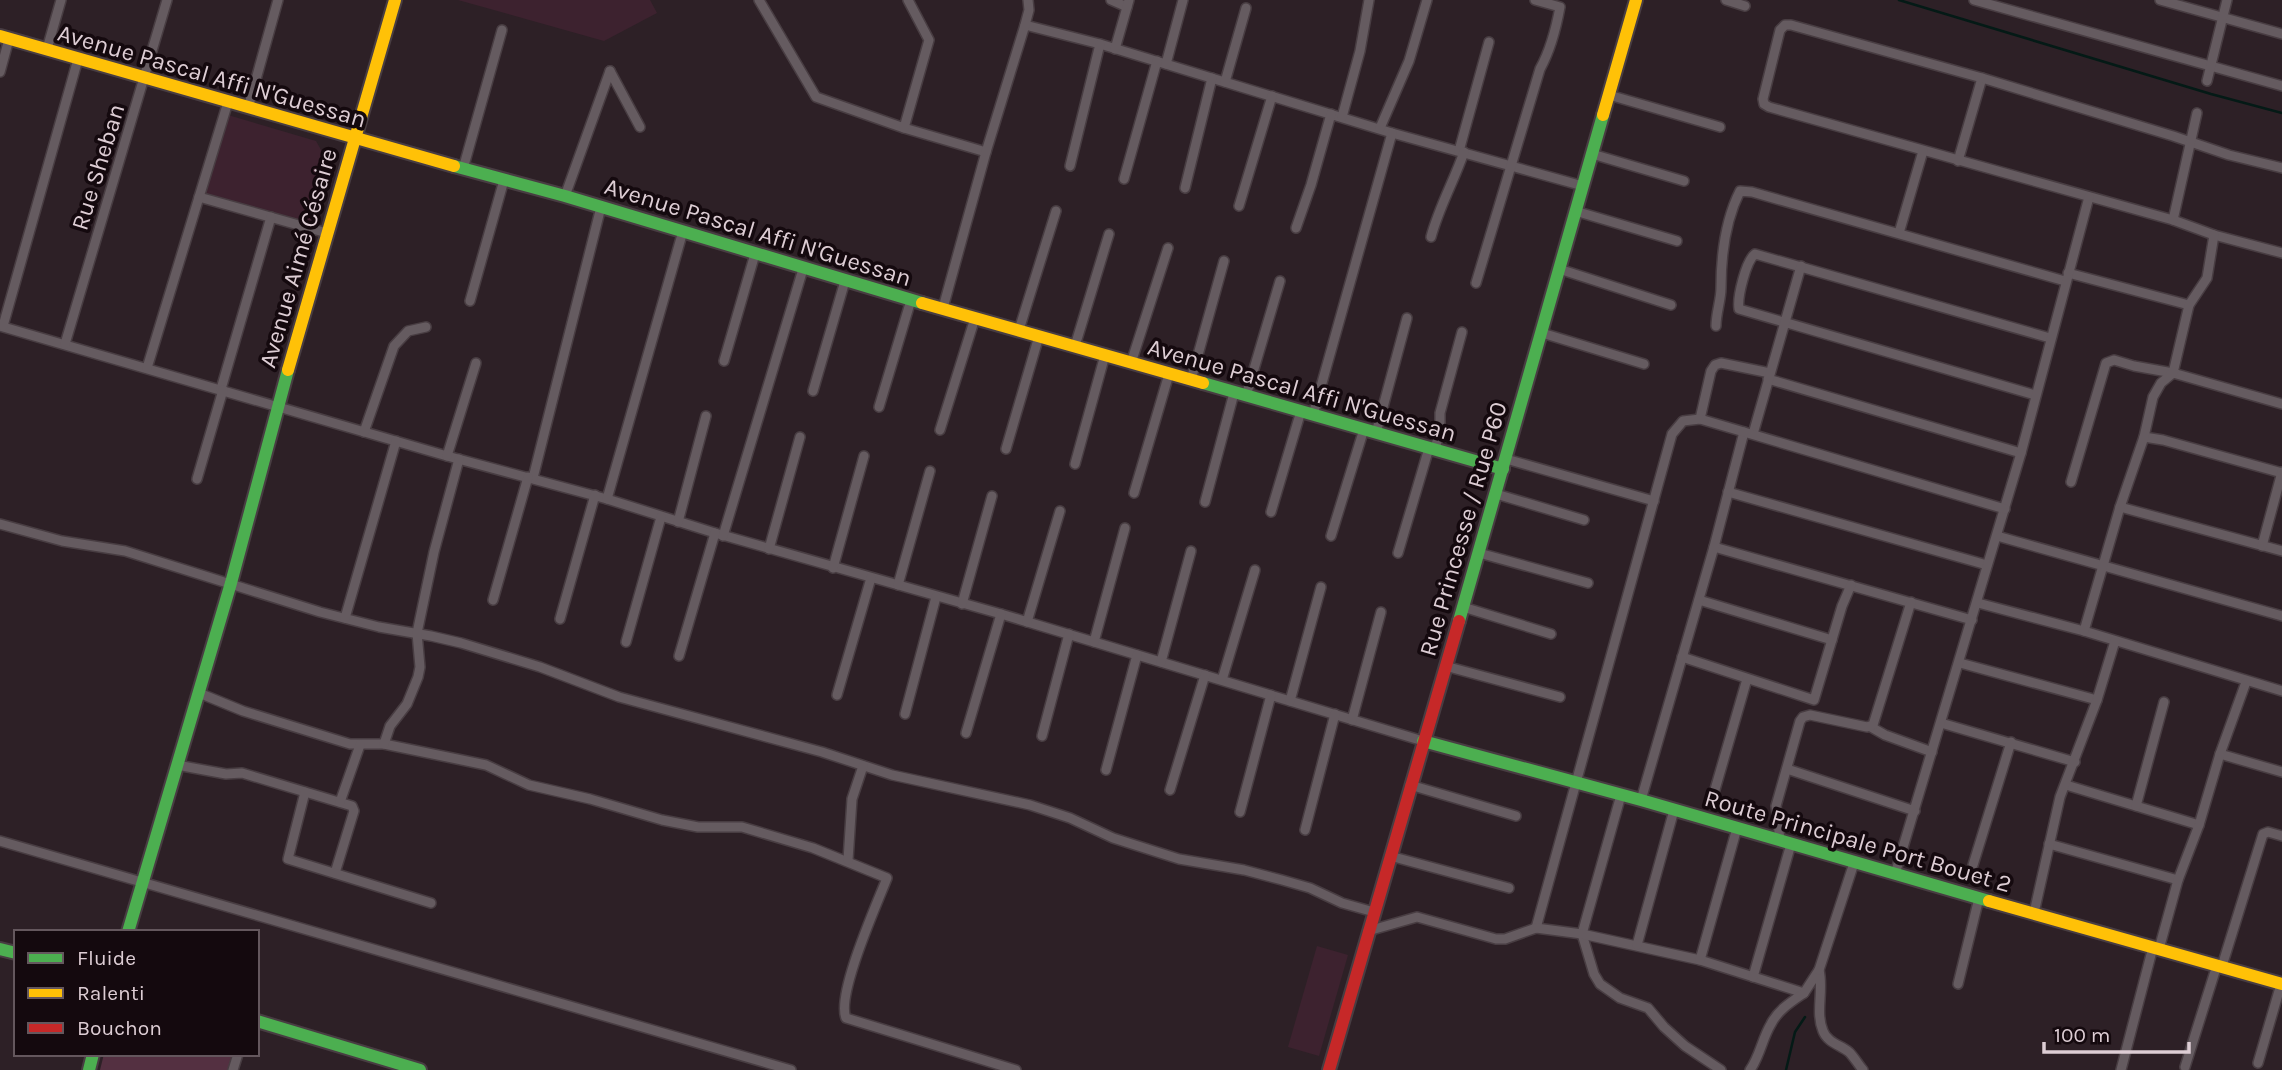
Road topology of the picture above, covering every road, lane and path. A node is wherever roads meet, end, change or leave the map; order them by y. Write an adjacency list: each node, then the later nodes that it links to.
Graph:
1 (61, 0): 29 (street)
2 (167, 0): 34 (street, Rue Sheban)
3 (278, 0): 43 (street)
4 (395, 0): 52 (street, Avenue Aimé Césaire)
5 (759, 0): 49 (street)
6 (908, 0): 49 (street)
7 (1028, 0): 22 (street)
8 (1111, 0): 18 (street)
9 (1183, 0): 31 (street)
10 (1369, 0): 46 (street)
11 (1427, 0): 50 (street)
12 (1535, 0): 60 (street)
13 (1636, 0): 40 (street, Rue Princesse / Rue P60)
14 (1726, 0): 19 (street)
15 (1974, 0): 32 (street)
16 (2160, 0): 21 (street)
17 (2227, 0): 21 (street)
18 (1128, 3): 28 (street)
19 (1745, 6)
20 (1246, 8): 38 (street)
21 (2222, 18): 24 (street); 32 (street)
22 (1026, 25): 27 (street); 55 (street)
23 (502, 30): 62 (street)
24 (2282, 34)
25 (5, 37): 29 (street, Avenue Pascal Affi N'Guessan); 33 (street)
26 (1489, 42): 56 (street)
27 (1100, 44): 28 (street); 59 (street)
28 (1115, 49): 31 (street)
29 (47, 50): 30 (street, Avenue Pascal Affi N'Guessan)
30 (78, 59): 34 (street, Avenue Pascal Affi N'Guessan); 104 (street)
31 (1161, 63): 35 (street); 63 (street)
32 (2211, 66): 37 (street); 39 (street)
33 (0, 72)
34 (144, 78): 42 (street, Avenue Pascal Affi N'Guessan); 112 (street, Rue Sheban)
35 (1212, 78): 38 (street); 67 (street)
36 (1982, 78): 53 (street); 54 (street); 58 (street)
37 (2207, 80)
38 (1225, 82): 41 (street)
39 (2282, 86)
40 (1609, 95): 48 (street); 57 (street, Rue Princesse / Rue P60)
41 (1272, 96): 45 (street); 71 (street)
42 (228, 102): 43 (street, Avenue Pascal Affi N'Guessan); 69 (street)
43 (248, 108): 52 (street, Avenue Pascal Affi N'Guessan)
44 (2196, 113): 53 (street)
45 (1331, 114): 46 (street); 77 (street)
46 (1342, 117): 50 (street)
47 (640, 127): 68 (street)
48 (1720, 127)
49 (905, 128): 55 (street)
50 (1380, 128): 51 (street)
51 (1392, 133): 56 (street); 131 (street)
52 (354, 138): 62 (street, Avenue Pascal Affi N'Guessan); 79 (street, Avenue Aimé Césaire)
53 (2192, 142): 61 (street); 76 (street)
54 (1923, 151): 58 (street); 80 (street)
55 (986, 152): 100 (street)
56 (1462, 152): 60 (street); 83 (street)
57 (1592, 154): 65 (street); 66 (street, Rue Princesse / Rue P60)
58 (1958, 161): 70 (street)
59 (1070, 166)
60 (1510, 166): 66 (street); 95 (street)
61 (2282, 168)
62 (463, 169): 64 (street, Avenue Pascal Affi N'Guessan)
63 (1124, 179)
64 (504, 180): 68 (street, Avenue Pascal Affi N'Guessan); 97 (street)
65 (1684, 181)
66 (1583, 186): 74 (street, Rue Princesse / Rue P60)
67 (1185, 188)
68 (565, 196): 72 (street, Avenue Pascal Affi N'Guessan)
69 (199, 197): 75 (street); 119 (street)
70 (2089, 197): 76 (street); 92 (street)
71 (1239, 206)
72 (601, 207): 78 (street, Avenue Pascal Affi N'Guessan); 151 (street)
73 (1056, 211): 107 (street)
74 (1575, 211): 84 (street); 91 (street, Rue Princesse / Rue P60)
75 (271, 217): 79 (street); 124 (street)
76 (2173, 220): 82 (street)
77 (1296, 228)
78 (683, 232): 87 (street, Avenue Pascal Affi N'Guessan); 159 (street)
79 (327, 233): 129 (street, Avenue Aimé Césaire)
80 (1899, 233): 92 (street); 105 (street)
81 (1109, 234): 113 (street)
82 (2214, 235): 86 (street); 99 (street)
83 (1431, 237)
84 (1677, 241)
85 (1168, 248): 117 (street)
86 (2282, 253)
87 (755, 254): 90 (street, Avenue Pascal Affi N'Guessan); 115 (street)
88 (1224, 261): 123 (street)
89 (1801, 266): 103 (street); 103 (street); 111 (street)
90 (803, 269): 93 (street, Avenue Pascal Affi N'Guessan); 171 (street)
91 (1559, 269): 98 (street); 109 (street, Rue Princesse / Rue P60)
92 (2066, 277): 99 (street); 111 (street)
93 (845, 281): 96 (street, Avenue Pascal Affi N'Guessan); 125 (street)
94 (1280, 281): 126 (street)
95 (1476, 283)
96 (911, 300): 100 (street, Avenue Pascal Affi N'Guessan); 130 (street)
97 (470, 301)
98 (1671, 305)
99 (2189, 305): 120 (street)
100 (943, 308): 101 (street, Avenue Pascal Affi N'Guessan)
101 (975, 318): 107 (street, Avenue Pascal Affi N'Guessan); 134 (street)
102 (1407, 318): 135 (street)
103 (1784, 323): 122 (street); 127 (street)
104 (2, 326): 112 (street)
105 (1716, 326)
106 (426, 327): 136 (street)
107 (1019, 330): 110 (street, Avenue Pascal Affi N'Guessan)
108 (1462, 332): 141 (street)
109 (1542, 333): 118 (street); 148 (street, Rue Princesse / Rue P60)
110 (1040, 336): 113 (street, Avenue Pascal Affi N'Guessan); 142 (street)
111 (2050, 338): 127 (street)
112 (65, 344): 119 (street)
113 (1075, 346): 114 (street, Avenue Pascal Affi N'Guessan)
114 (1105, 355): 117 (street, Avenue Pascal Affi N'Guessan); 147 (street)
115 (724, 361)
116 (476, 363): 144 (street)
117 (1131, 363): 121 (street, Avenue Pascal Affi N'Guessan)
118 (1644, 365)
119 (147, 368): 124 (street)
120 (2173, 373): 128 (street); 139 (street); 153 (street)
121 (1170, 374): 123 (street, Avenue Pascal Affi N'Guessan); 155 (street)
122 (1769, 376): 133 (street); 137 (street); 143 (street)
123 (1191, 380): 126 (street, Avenue Pascal Affi N'Guessan)
124 (222, 389): 129 (street); 152 (street)
125 (813, 391)
126 (1240, 394): 131 (street, Avenue Pascal Affi N'Guessan); 161 (street)
127 (2035, 395): 143 (street)
128 (2282, 404)
129 (278, 406): 136 (street); 186 (street, Avenue Aimé Césaire)
130 (880, 407)
131 (1307, 413): 135 (street, Avenue Pascal Affi N'Guessan); 165 (street)
132 (706, 415): 168 (street)
133 (1700, 419): 137 (street); 160 (street)
134 (940, 430)
135 (1370, 431): 141 (street, Avenue Pascal Affi N'Guessan); 172 (street)
136 (364, 432): 140 (street)
137 (1749, 433): 154 (street); 163 (street)
138 (800, 437): 176 (street)
139 (2144, 437): 150 (street); 162 (street)
140 (396, 441): 144 (street); 201 (street)
141 (1432, 448): 148 (street, Avenue Pascal Affi N'Guessan); 179 (street)
142 (1006, 449)
143 (2021, 453): 163 (street)
144 (447, 456): 146 (street)
145 (864, 456): 183 (street)
146 (459, 459): 151 (street); 206 (street)
147 (1075, 464)
148 (1504, 464): 156 (street, Rue Princesse / Rue P60); 160 (street)
149 (930, 471): 188 (street)
150 (2282, 473): 174 (street)
151 (531, 478): 157 (street); 192 (street)
152 (197, 479)
153 (2071, 482)
154 (1728, 492): 175 (street); 181 (street)
155 (1135, 493)
156 (1496, 494): 167 (street); 180 (street, Rue Princesse / Rue P60)
157 (594, 495): 159 (street); 202 (street)
158 (992, 496): 196 (street)
159 (607, 499): 166 (street)
160 (1654, 501): 252 (street)
161 (1205, 502)
162 (2120, 507): 174 (street); 182 (street)
163 (2005, 509): 173 (street)
164 (1060, 511): 204 (street)
165 (1271, 512)
166 (661, 517): 168 (street); 211 (street)
167 (1584, 520)
168 (678, 522): 171 (street)
169 (0, 524): 186 (street)
170 (1125, 528): 212 (street)
171 (719, 535): 176 (street); 214 (street)
172 (1331, 536)
173 (1997, 536): 181 (street); 182 (street)
174 (2262, 546): 178 (street)
175 (1714, 547): 189 (street); 193 (street)
176 (769, 548): 183 (street)
177 (1191, 551): 216 (street)
178 (2282, 551)
179 (1398, 553)
180 (1479, 553): 187 (street); 197 (street, Rue Princesse / Rue P60)
181 (1987, 565): 195 (street)
182 (2104, 566): 200 (street); 205 (street)
183 (833, 568): 185 (street)
184 (1255, 570): 221 (street)
185 (871, 578): 188 (street); 225 (street)
186 (231, 583): 201 (street); 224 (street, Avenue Aimé Césaire)
187 (1588, 583)
188 (898, 585): 191 (street)
189 (1851, 585): 194 (street); 209 (street)
190 (1321, 587): 230 (street)
191 (936, 597): 196 (street); 232 (street)
192 (493, 600)
193 (1699, 600): 209 (street); 215 (street)
194 (1911, 602): 203 (street); 237 (street)
195 (1978, 603): 203 (street); 205 (street)
196 (962, 604): 199 (street)
197 (1463, 607): 207 (street); 218 (street, Rue Princesse / Rue P60)
198 (1381, 612): 235 (street)
199 (1001, 614): 204 (street); 238 (street)
200 (2282, 616)
201 (345, 618): 206 (street)
202 (560, 619)
203 (1972, 620): 217 (street)
204 (1027, 622): 208 (street)
205 (2084, 631): 210 (street)
206 (417, 633): 242 (street); 248 (street)
207 (1550, 634)
208 (1069, 635): 212 (street); 239 (street)
209 (1832, 640): 228 (street)
210 (2115, 641): 222 (street); 229 (street)
211 (626, 642)
212 (1094, 642): 213 (street)
213 (1137, 655): 216 (street); 250 (street)
214 (679, 656)
215 (1682, 657): 220 (street); 259 (street)
216 (1161, 662): 219 (street)
217 (1960, 663): 229 (street); 236 (street)
218 (1445, 666): 227 (street); 240 (street, Rue Princesse / Rue P60)
219 (1205, 675): 221 (street); 255 (street)
220 (1747, 679): 228 (street); 257 (street)
221 (1222, 680): 226 (street)
222 (2246, 682): 223 (street); 245 (street)
223 (2282, 691)
224 (199, 693): 243 (street); 247 (street, Avenue Aimé Césaire)
225 (837, 695)
226 (1271, 695): 230 (street); 264 (street)
227 (1560, 697)
228 (1814, 700): 234 (street)
229 (2097, 700): 246 (street)
230 (1290, 701): 233 (street)
231 (2164, 702): 261 (street)
232 (905, 714)
233 (1335, 714): 235 (street); 268 (street)
234 (1810, 715): 237 (street); 249 (street)
235 (1352, 720): 240 (street)
236 (1941, 723): 241 (street); 244 (street)
237 (1871, 727): 244 (street)
238 (966, 733)
239 (1042, 736)
240 (1423, 741): 252 (street, Route Principale Port Bouet 2); 253 (street, Rue Princesse / Rue P60)
241 (2011, 742): 246 (street); 276 (street)
242 (384, 744): 243 (street); 274 (street)
243 (359, 745): 260 (street)
244 (1932, 752): 263 (street)
245 (2220, 754): 251 (street); 266 (street)
246 (2075, 762): 254 (street)
247 (177, 765): 256 (street); 280 (street, Avenue Aimé Césaire)
248 (863, 766): 274 (street); 284 (street)
249 (1787, 769): 263 (street); 271 (street)
250 (1106, 770)
251 (2282, 772)
252 (1577, 783): 258 (street, Route Principale Port Bouet 2); 286 (street)
253 (1410, 785): 265 (street); 273 (street, Rue Princesse / Rue P60)
254 (2066, 785): 261 (street); 272 (street)
255 (1170, 790)
256 (305, 792): 260 (street); 277 (street)
257 (1714, 793)
258 (1622, 795): 259 (street, Route Principale Port Bouet 2); 289 (street)
259 (1641, 800): 262 (street, Route Principale Port Bouet 2)
260 (340, 802): 277 (street)
261 (2136, 806): 266 (street)
262 (1674, 810): 267 (street, Route Principale Port Bouet 2); 290 (street)
263 (1915, 811): 278 (street)
264 (1240, 812)
265 (1516, 816)
266 (2199, 825): 279 (street)
267 (1737, 828): 271 (street, Route Principale Port Bouet 2); 292 (street)
268 (1305, 830)
269 (2282, 836): 293 (street)
270 (0, 841): 280 (street)
271 (1785, 842): 275 (street, Route Principale Port Bouet 2); 295 (street)
272 (2049, 844): 279 (street); 285 (street)
273 (1390, 856): 281 (street); 284 (street, Rue Princesse / Rue P60)
274 (848, 860): 304 (street)
275 (1854, 863): 278 (street, Route Principale Port Bouet 2); 294 (street)
276 (1973, 865)
277 (335, 873): 283 (street)
278 (1895, 874): 282 (street, Route Principale Port Bouet 2)
279 (2178, 880): 291 (street)
280 (143, 881): 287 (street, Avenue Aimé Césaire); 303 (street)
281 (1509, 888)
282 (1979, 898): 285 (street, Route Principale Port Bouet 2); 296 (street)
283 (431, 903)
284 (1374, 912): 288 (street, Rue Princesse / Rue P60)
285 (2034, 913): 291 (street, Route Principale Port Bouet 2)
286 (1536, 928): 288 (street); 289 (street)
287 (129, 930)
288 (1368, 931): 305 (street, Rue Princesse / Rue P60)
289 (1582, 934): 290 (street); 306 (street)
290 (1637, 945): 292 (street)
291 (2156, 948): 293 (street, Route Principale Port Bouet 2); 309 (street)
292 (1700, 960): 295 (street)
293 (2220, 965): 297 (street, Route Principale Port Bouet 2); 301 (street)
294 (1819, 970): 298 (street); 308 (street)
295 (1753, 977): 298 (street)
296 (1958, 984)
297 (2281, 984): 300 (street)
298 (1804, 993): 307 (street)
299 (259, 1022): 302 (street)
300 (2258, 1063)
301 (2185, 1067)
302 (420, 1070)
303 (791, 1070)
304 (1016, 1070)
305 (1329, 1070)
306 (1721, 1070)
307 (1750, 1070)
308 (1863, 1070)
309 (2121, 1070)

